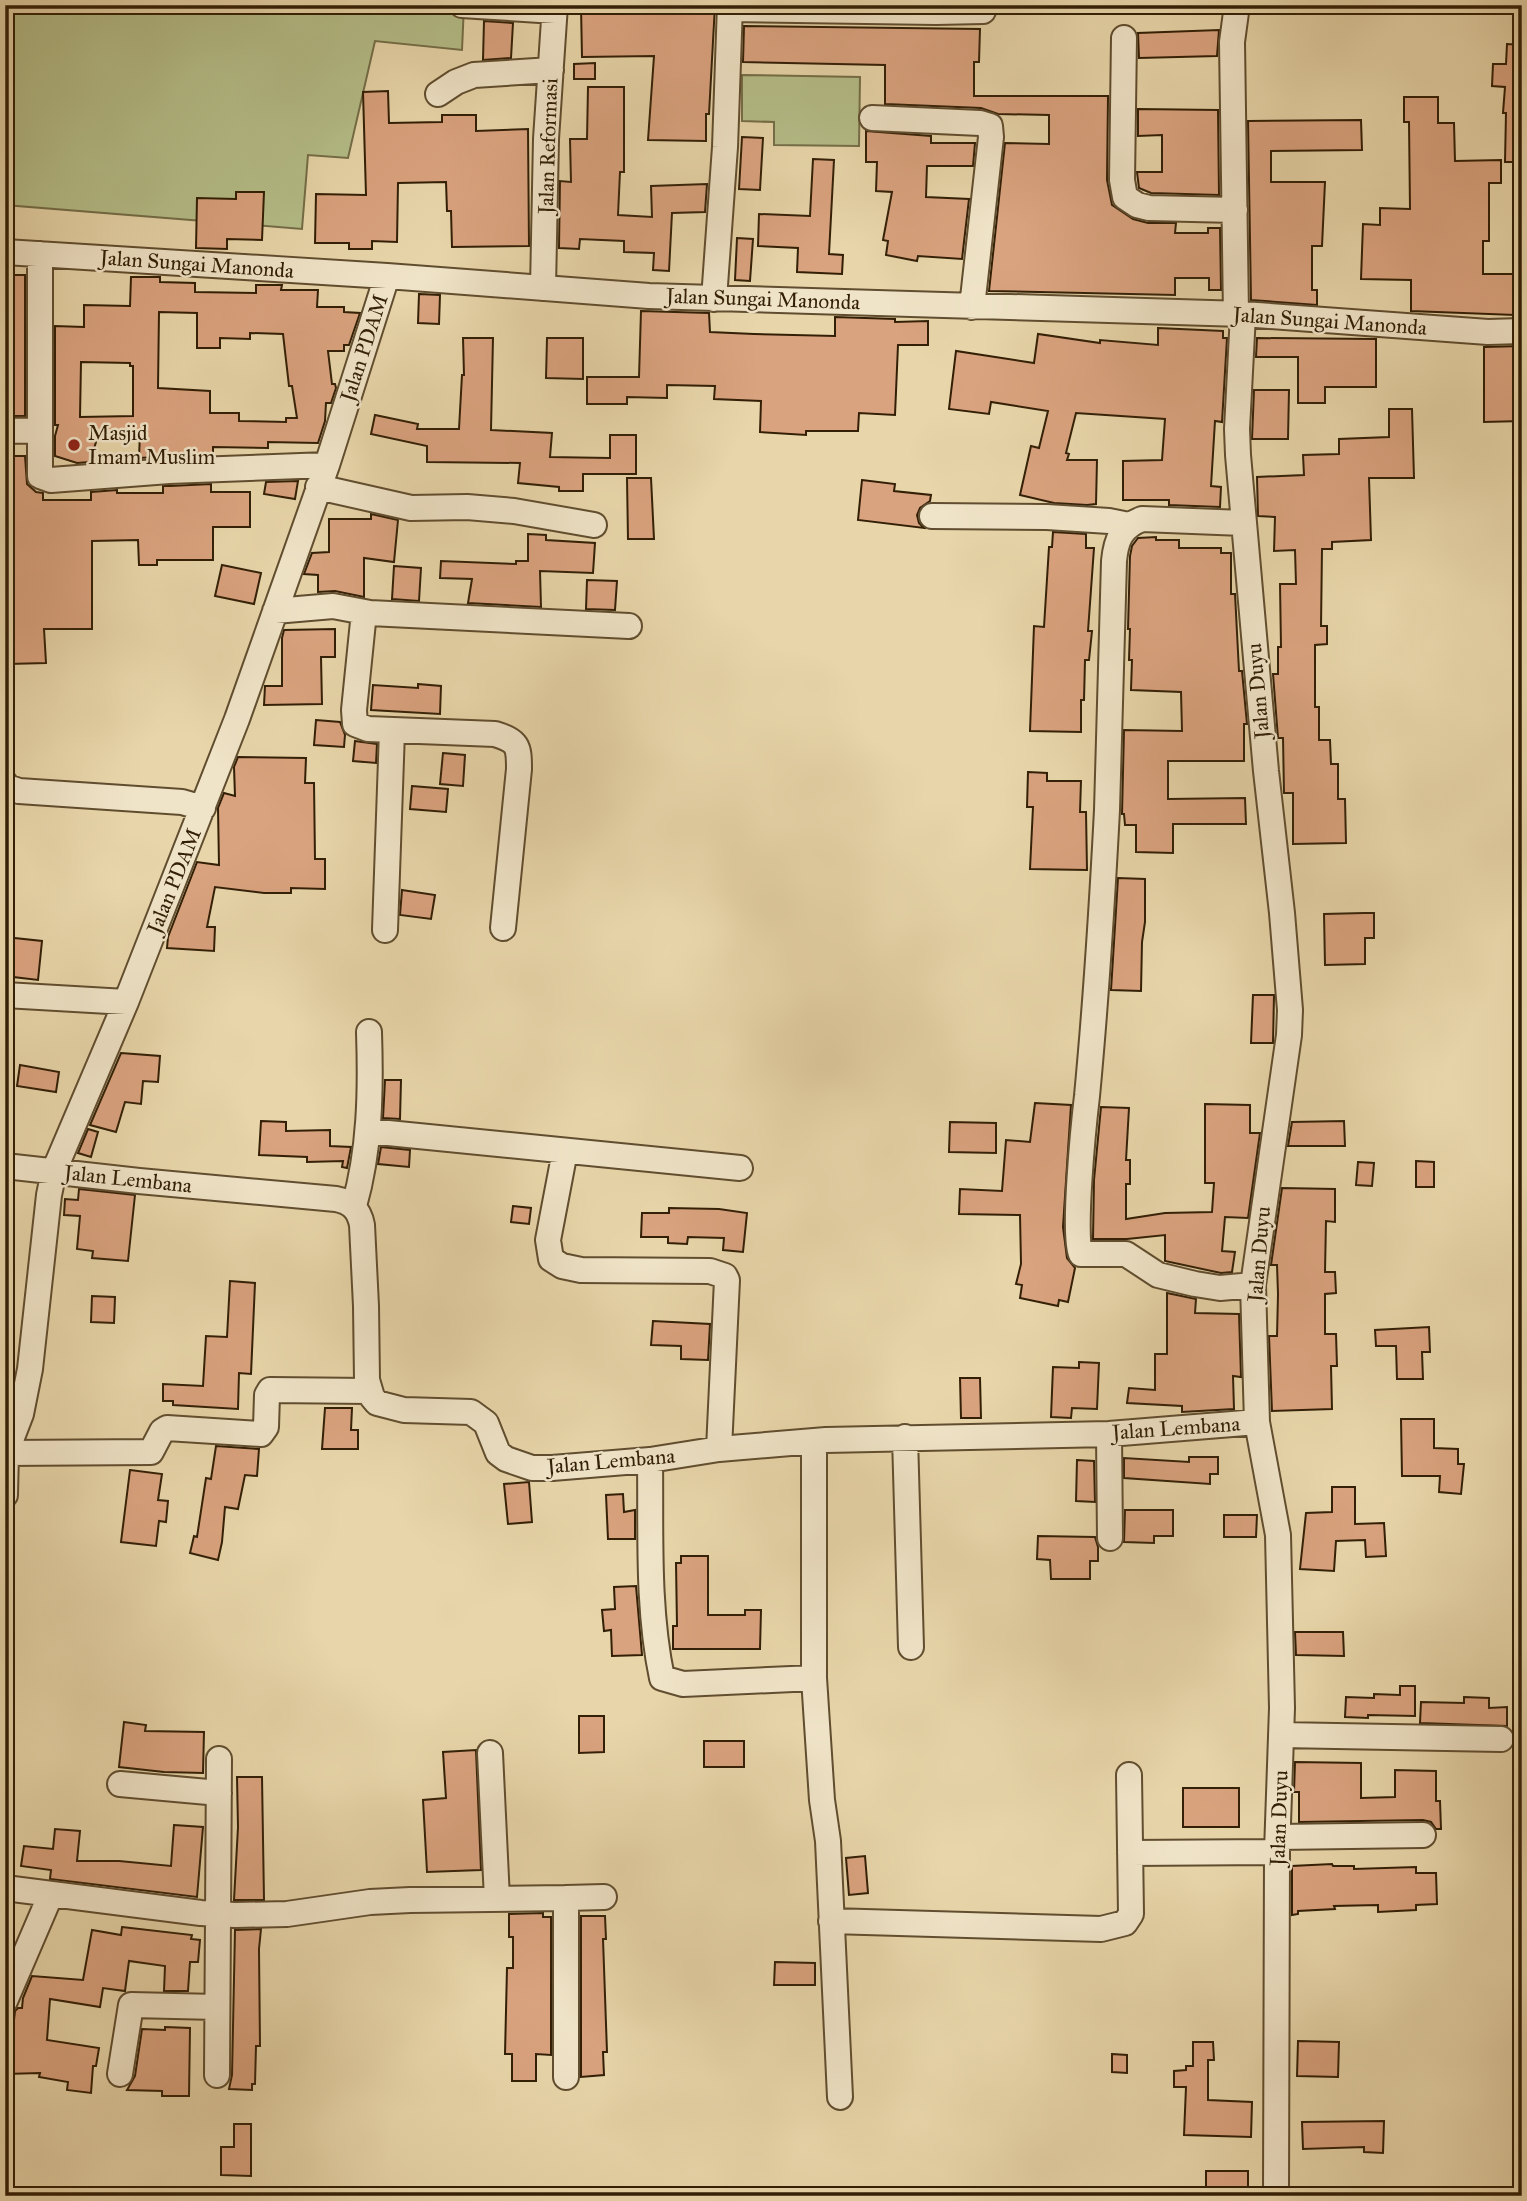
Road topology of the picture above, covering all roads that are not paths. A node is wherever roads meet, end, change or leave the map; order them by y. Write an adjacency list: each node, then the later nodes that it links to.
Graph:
1 (463, 5): 4 (street)
2 (1237, 5): 11 (street, Jalan Duyu)
3 (730, 7): 5 (street); 16 (street)
4 (555, 8): 8 (street, Jalan Reformasi)
5 (936, 9): 6 (street)
6 (983, 10)
7 (1124, 38): 11 (street)
8 (551, 70): 9 (street); 15 (street, Jalan Reformasi)
9 (438, 94)
10 (872, 118): 17 (street)
11 (1235, 210): 18 (street, Jalan Duyu)
12 (5, 252): 13 (street, Jalan Sungai Manonda)
13 (40, 254): 14 (street, Jalan Sungai Manonda); 20 (street)
14 (387, 276): 15 (street, Jalan Sungai Manonda); 22 (street, Jalan PDAM)
15 (543, 288): 16 (street, Jalan Sungai Manonda)
16 (714, 299): 17 (street, Jalan Sungai Manonda)
17 (972, 307): 18 (street, Jalan Sungai Manonda)
18 (1240, 314): 19 (street, Jalan Sungai Manonda); 24 (street, Jalan Duyu)
19 (1522, 331)
20 (39, 430): 21 (street); 22 (street)
21 (5, 431)
22 (323, 476): 25 (street); 27 (street, Jalan PDAM)
23 (932, 516): 26 (street)
24 (1243, 523): 26 (street); 44 (street, Jalan Duyu)
25 (594, 525)
26 (1129, 525): 44 (street)
27 (275, 611): 28 (street); 32 (street, Jalan PDAM)
28 (364, 612): 29 (street); 30 (street)
29 (629, 626)
30 (392, 731): 33 (street); 34 (street)
31 (6, 786): 32 (street)
32 (203, 808): 36 (street, Jalan PDAM)
33 (503, 928)
34 (385, 930)
35 (5, 995): 36 (street)
36 (126, 1002): 42 (street, Jalan PDAM)
37 (369, 1032): 38 (street)
38 (368, 1130): 39 (street); 43 (street)
39 (565, 1151): 41 (street); 50 (street)
40 (5, 1166): 42 (street, Jalan Lembana)
41 (740, 1168)
42 (54, 1171): 43 (street, Jalan Lembana); 51 (street, Jalan PDAM)
43 (354, 1206): 45 (street)
44 (1253, 1285): 46 (street, Jalan Duyu)
45 (369, 1391): 51 (street); 52 (street, Jalan Lembana)
46 (1257, 1422): 47 (street, Jalan Lembana); 57 (street, Jalan Duyu)
47 (1109, 1434): 48 (street, Jalan Lembana); 54 (street)
48 (905, 1437): 49 (street, Jalan Lembana); 55 (street)
49 (814, 1441): 50 (street, Jalan Lembana); 56 (street)
50 (719, 1449): 52 (street, Jalan Lembana)
51 (14, 1453): 53 (street, Jalan PDAM)
52 (650, 1460): 56 (street)
53 (5, 1495)
54 (1110, 1538)
55 (911, 1647)
56 (814, 1678): 73 (street)
57 (1282, 1735): 58 (street); 65 (street, Jalan Duyu)
58 (1501, 1739)
59 (490, 1753): 71 (street)
60 (219, 1759): 63 (street)
61 (1129, 1775): 66 (street)
62 (120, 1784): 63 (street)
63 (219, 1793): 72 (street)
64 (1423, 1835): 65 (street)
65 (1277, 1845): 66 (street); 80 (street, Jalan Duyu)
66 (1130, 1853): 73 (street)
67 (5, 1888): 68 (street)
68 (51, 1894): 72 (street); 74 (street)
69 (604, 1897): 70 (street)
70 (566, 1898): 71 (street); 78 (street)
71 (497, 1899): 72 (street)
72 (218, 1915): 75 (street)
73 (831, 1921): 79 (street)
74 (5, 2001)
75 (217, 2007): 76 (street); 77 (street)
76 (120, 2074)
77 (217, 2075)
78 (566, 2077)
79 (840, 2097)
80 (1276, 2196)

